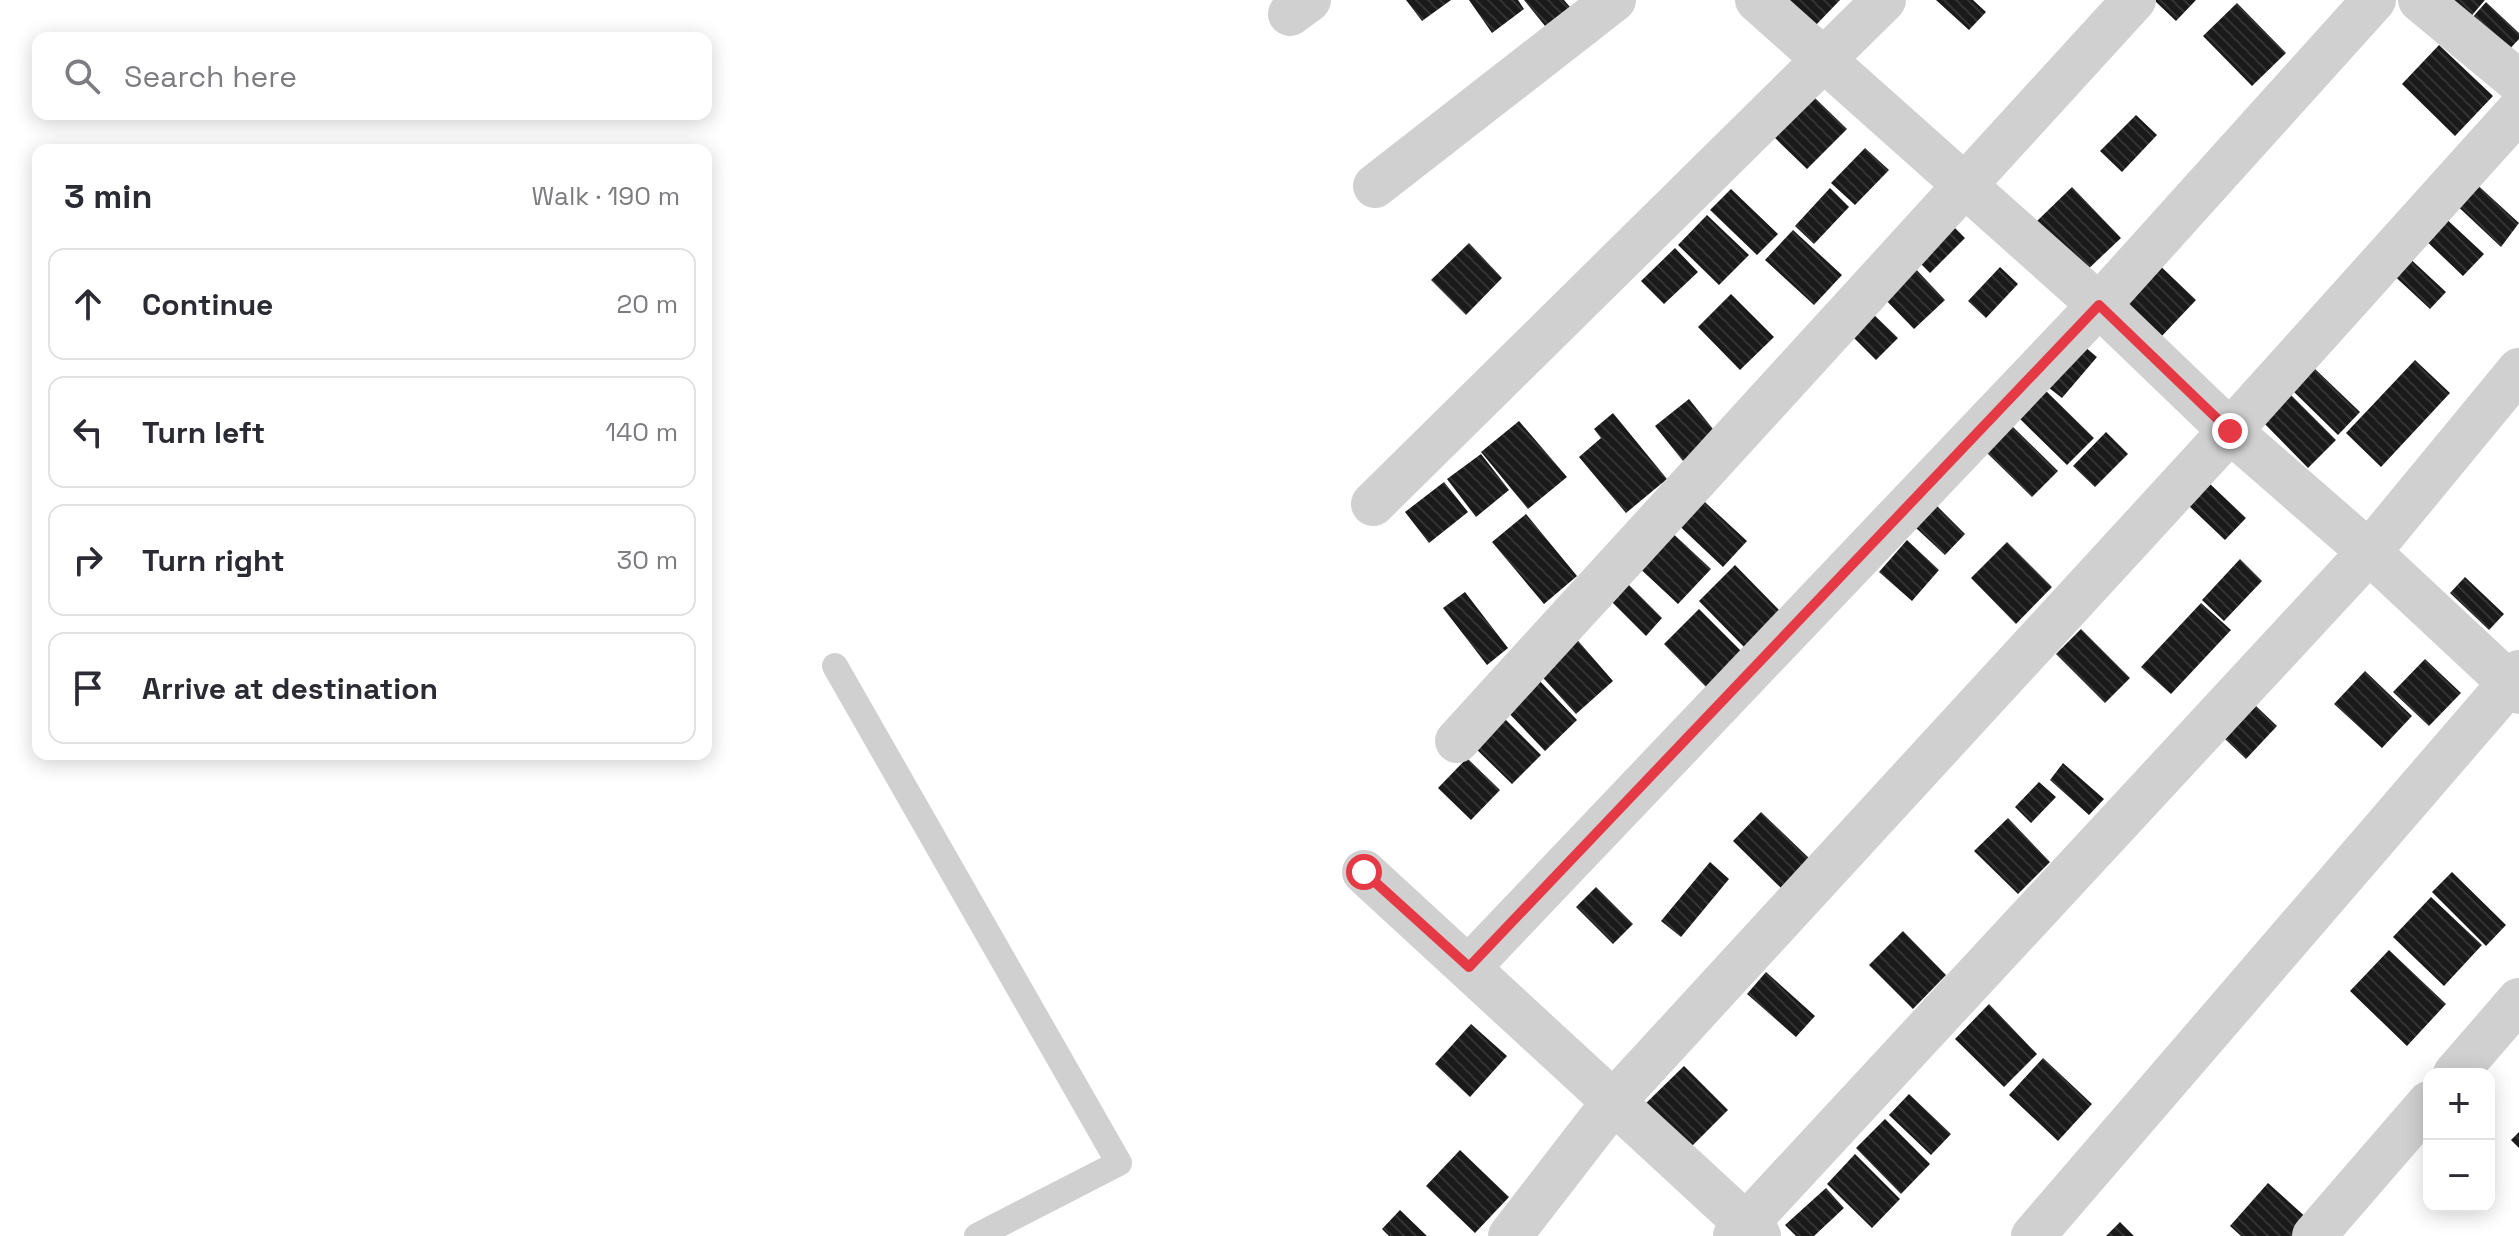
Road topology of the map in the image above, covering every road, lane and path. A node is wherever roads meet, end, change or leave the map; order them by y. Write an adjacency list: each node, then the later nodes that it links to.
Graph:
1 (1614, 0): 10 (street)
2 (1757, 0): 7 (street)
3 (1884, 0): 7 (street)
4 (2134, 0): 11 (street)
5 (2374, 0): 12 (street)
6 (2420, 0): 8 (street)
7 (1827, 60): 11 (street); 15 (street)
8 (2519, 82)
9 (2519, 110): 14 (street)
10 (1375, 186)
11 (1965, 189): 12 (street); 19 (street)
12 (2099, 305): 14 (street); 21 (street)
13 (2519, 370): 16 (street)
14 (2230, 431): 16 (street); 24 (street)
15 (1373, 504)
16 (2369, 552): 18 (street); 26 (street)
17 (835, 666): 27 (lane)
18 (2516, 682): 29 (street)
19 (1457, 741)
20 (1364, 872): 21 (street)
21 (1469, 967): 24 (street)
22 (2519, 1000): 23 (street)
23 (2460, 1068)
24 (1615, 1100): 26 (street); 28 (street)
25 (2423, 1110): 30 (street)
26 (1747, 1232)
27 (977, 1236)
28 (1510, 1236)
29 (2033, 1236)
30 (2314, 1236)

